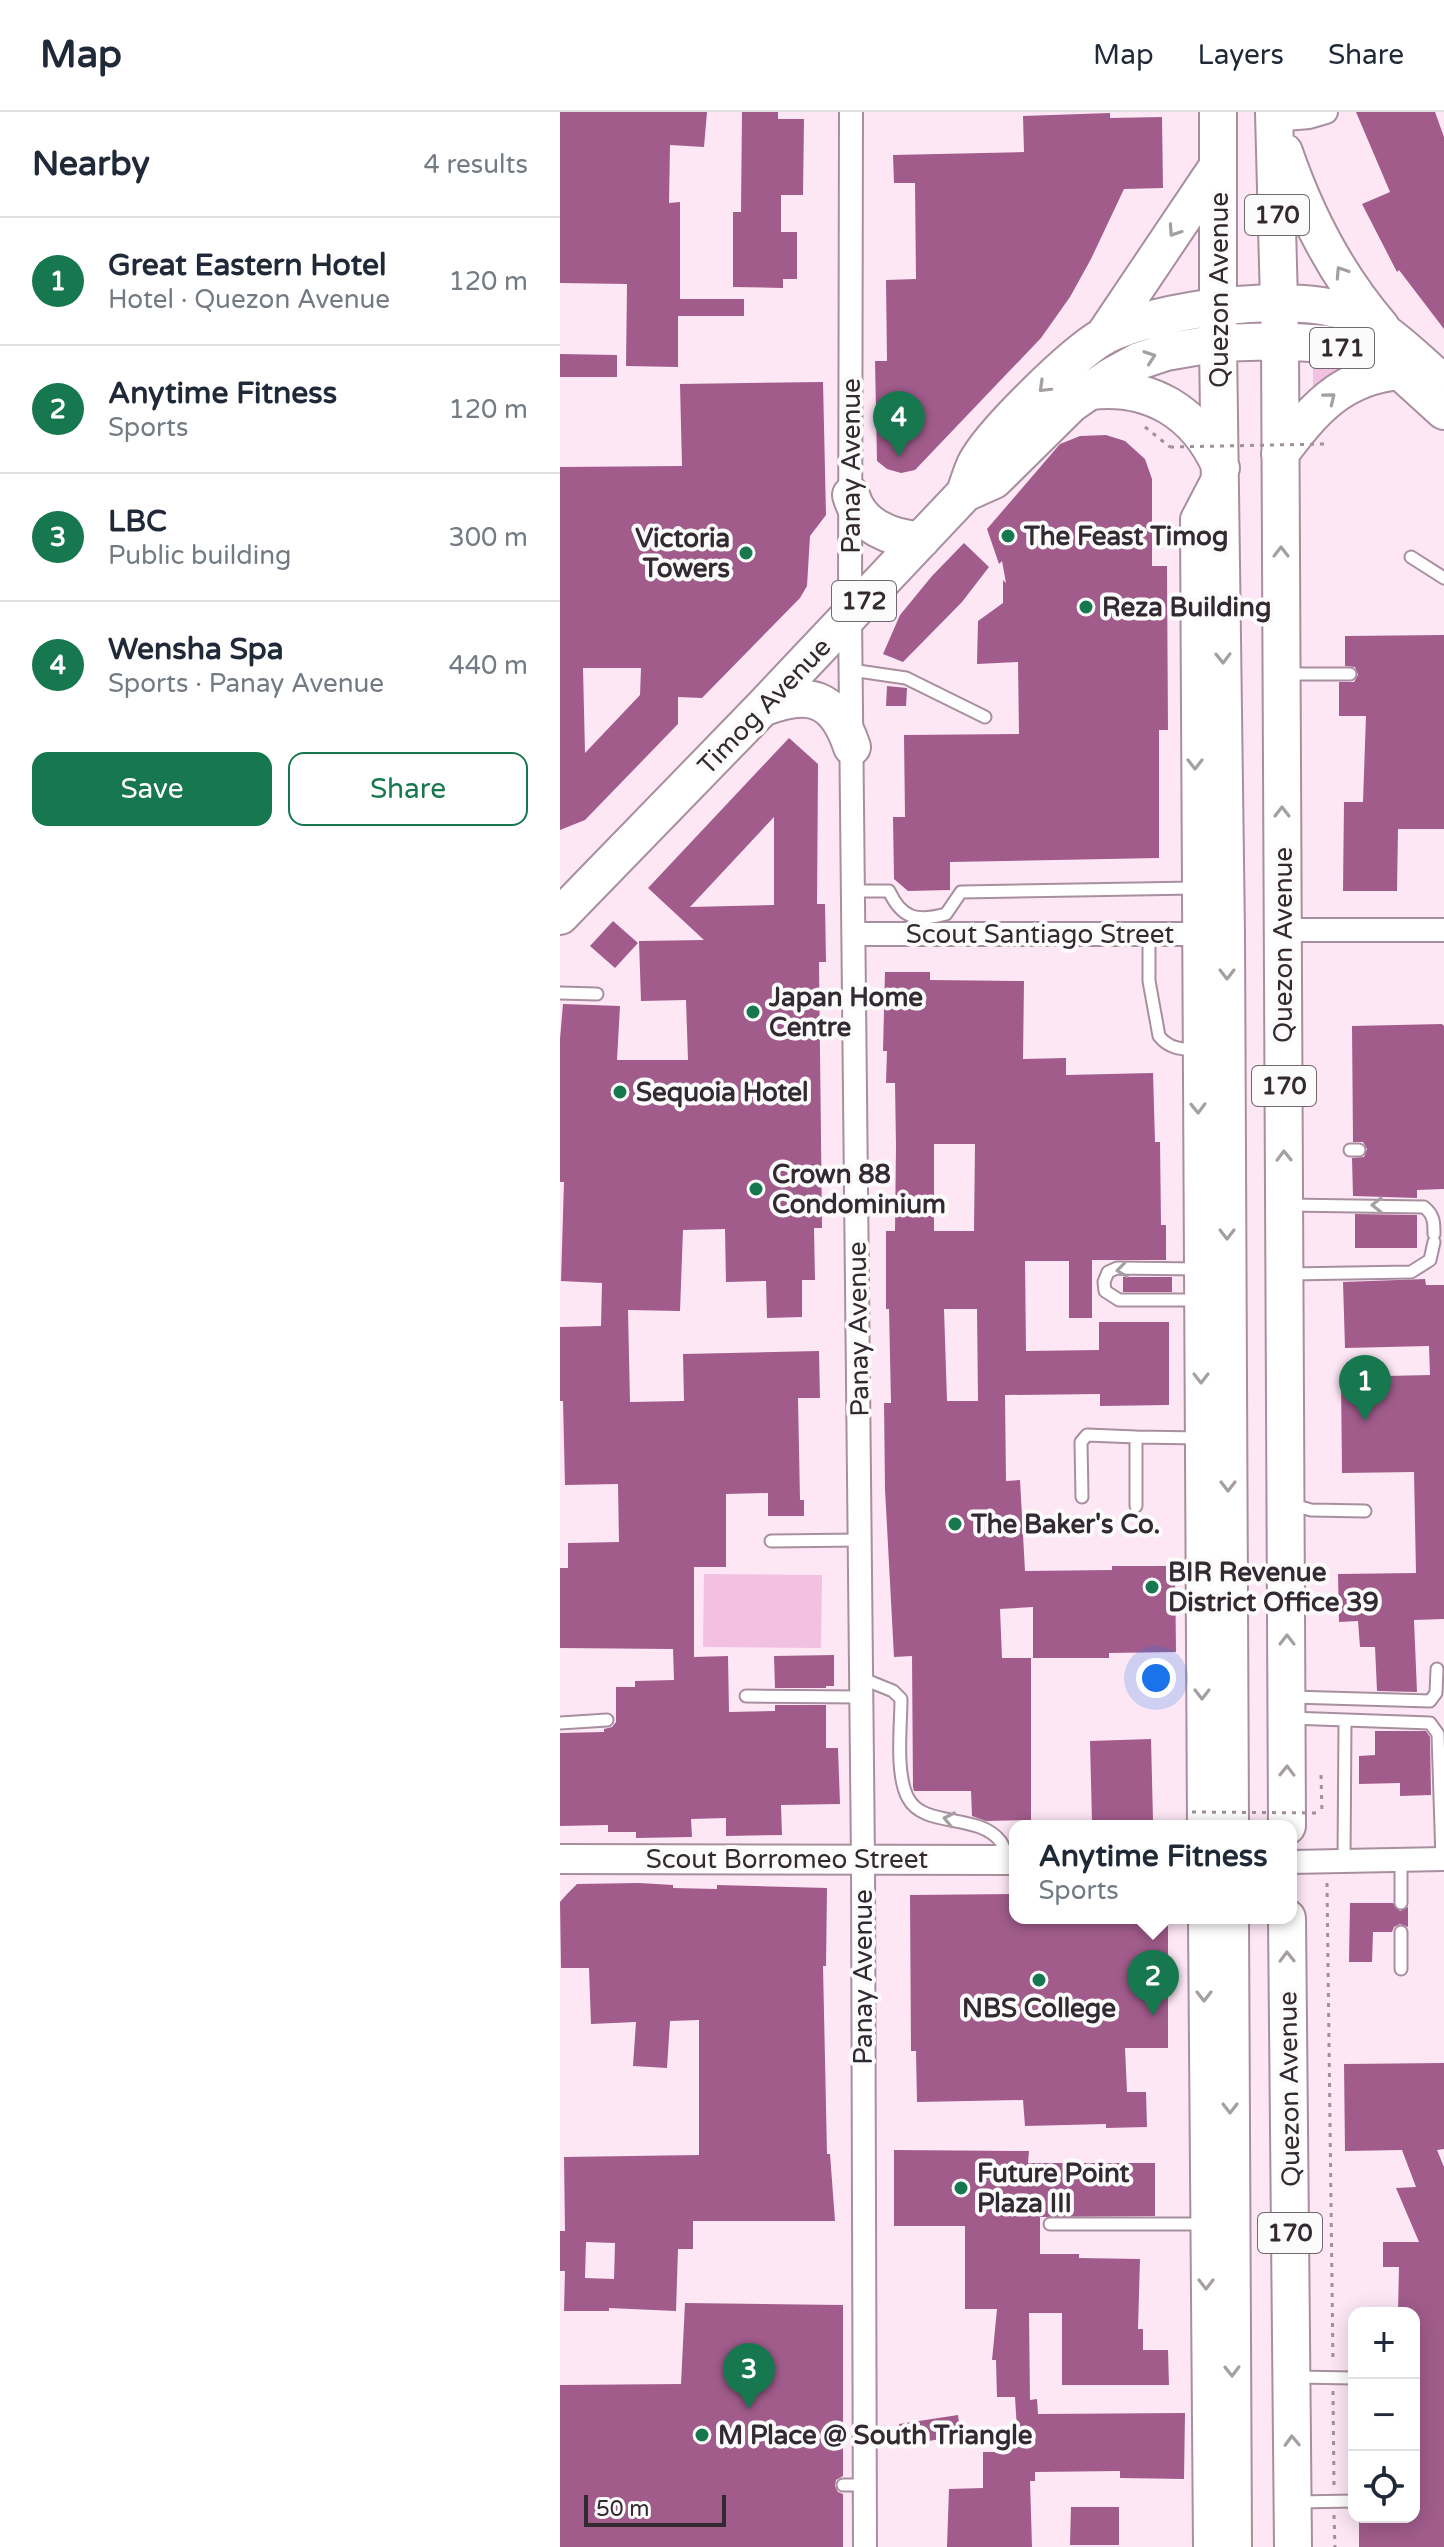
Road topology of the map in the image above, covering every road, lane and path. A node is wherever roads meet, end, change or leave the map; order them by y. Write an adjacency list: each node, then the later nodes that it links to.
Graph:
1 (851, 112): 19 (street, Panay Avenue)
2 (1218, 112): 5 (main road, Quezon Avenue / 170)
3 (1326, 112): 4 (street)
4 (1275, 119): 6 (main road, Quezon Avenue / 170); 8 (main road, one-way to 4)
5 (1218, 166): 7 (main road, Quezon Avenue / 170); 9 (main road, one-way to 9)
6 (1279, 303): 7 (main road, Timog Avenue); 8 (main road, 171); 10 (main road, Quezon Avenue / 170)
7 (1218, 307): 9 (main road, Timog Avenue / 172); 11 (main road, Quezon Avenue / 170)
8 (1388, 334): 12 (main road, 171)
9 (1103, 337): 18 (main road, Timog Avenue / 172, one-way to 18)
10 (1280, 341): 11 (main road, Timog Avenue); 12 (main road, 171); 16 (main road, Quezon Avenue / 170)
11 (1218, 343): 13 (main road, Timog Avenue / 172, one-way to 11); 17 (main road, Quezon Avenue / 170)
12 (1433, 383): 16 (main road, one-way to 12)
13 (1090, 391): 17 (main road); 18 (main road, Timog Avenue / 172)
14 (1145, 427): 15 (path, bridge)
15 (1325, 444)
16 (1280, 454): 25 (main road, Quezon Avenue / 170, one-way to 16)
17 (1221, 468): 31 (street, Quezon Avenue / 170, one-way to 31); 39 (main road, Quezon Avenue / 170, one-way to 39)
18 (965, 493): 20 (main road, Timog Avenue / 172)
19 (851, 495): 20 (main road); 23 (street, Panay Avenue)
20 (921, 540): 23 (main road, Timog Avenue / 172)
21 (1411, 557): 22 (lane)
22 (1444, 578)
23 (850, 615): 24 (street, Panay Avenue); 27 (main road, Timog Avenue / 172)
24 (851, 670): 28 (lane); 29 (street, Panay Avenue)
25 (1281, 673): 26 (lane); 35 (main road, Quezon Avenue / 170, one-way to 25)
26 (1350, 674)
27 (762, 708): 29 (main road); 30 (main road, Timog Avenue / 172)
28 (985, 717)
29 (852, 747): 33 (street, Panay Avenue)
30 (596, 880): 32 (main road); 34 (main road, Timog Avenue / 172)
31 (1195, 888): 33 (lane); 39 (street, Quezon Avenue / 170)
32 (560, 889)
33 (853, 891): 37 (street, Panay Avenue)
34 (560, 916)
35 (1283, 930): 36 (street); 43 (main road, Quezon Avenue / 170, one-way to 35)
36 (1444, 930)
37 (854, 934): 38 (street, Scout Santiago Street); 56 (street, Panay Avenue)
38 (1149, 934): 39 (street, Scout Santiago Street); 42 (lane)
39 (1211, 934): 42 (street, Quezon Avenue / 170); 46 (main road, Quezon Avenue / 170, one-way to 46)
40 (560, 993): 41 (lane)
41 (597, 994)
42 (1197, 1050): 44 (street, Quezon Avenue / 170, one-way to 44)
43 (1285, 1205): 45 (main road, Quezon Avenue / 170); 45 (lane, one-way to 43)
44 (1200, 1269): 46 (street, Quezon Avenue / 170); 46 (lane, one-way to 46)
45 (1284, 1274): 47 (main road, Quezon Avenue / 170)
46 (1214, 1311): 47 (main road); 49 (main road, Quezon Avenue / 170); 51 (street, Quezon Avenue / 170, one-way to 51)
47 (1284, 1315): 48 (main road, Quezon Avenue / 170)
48 (1285, 1371): 49 (main road); 53 (main road, Quezon Avenue / 170)
49 (1227, 1380): 67 (main road, Quezon Avenue / 170, one-way to 67)
50 (1136, 1437): 51 (lane); 52 (lane); 54 (lane)
51 (1201, 1438): 66 (street, Quezon Avenue / 170, one-way to 66)
52 (1082, 1497)
53 (1286, 1503): 55 (lane); 61 (main road, Quezon Avenue / 170, one-way to 53)
54 (1136, 1506)
55 (1365, 1511)
56 (860, 1540): 57 (lane); 59 (street, Panay Avenue)
57 (771, 1541)
58 (1437, 1669): 61 (lane)
59 (861, 1688): 60 (lane); 69 (lane, one-way to 59); 72 (street, Panay Avenue)
60 (746, 1696)
61 (1287, 1708): 63 (lane); 68 (main road, Quezon Avenue / 170, one-way to 61)
62 (607, 1720): 64 (lane)
63 (1345, 1721): 71 (lane); 75 (lane)
64 (560, 1723)
65 (1321, 1775): 66 (path, bridge)
66 (1197, 1819)
67 (1230, 1820)
68 (1287, 1820)
69 (1009, 1855)
70 (560, 1859): 72 (street, Scout Borromeo Street)
71 (1443, 1859): 74 (street)
72 (863, 1860): 73 (street, Scout Borromeo Street); 92 (street, Panay Avenue)
73 (1009, 1860)
74 (1401, 1860): 75 (street); 78 (lane)
75 (1344, 1861): 76 (street)
76 (1297, 1862)
77 (1327, 1882): 86 (path)
78 (1401, 1903)
79 (1203, 1924): 85 (street, one-way to 85)
80 (1230, 1924): 94 (main road, 170, one-way to 94)
81 (1287, 1924): 87 (main road, Quezon Avenue / 170, one-way to 81)
82 (1401, 1932): 83 (lane)
83 (1401, 1969)
84 (1050, 2224): 85 (lane)
85 (1205, 2224): 93 (street, one-way to 93)
86 (1333, 2376): 87 (lane); 88 (lane); 91 (path)
87 (1292, 2377): 90 (main road, Quezon Avenue / 170, one-way to 87)
88 (1348, 2377)
89 (1348, 2501): 91 (lane)
90 (1293, 2502): 91 (lane); 95 (main road, Quezon Avenue / 170)
91 (1334, 2502): 96 (path)
92 (865, 2547)
93 (1208, 2547)
94 (1233, 2547)
95 (1293, 2547)
96 (1335, 2547)

